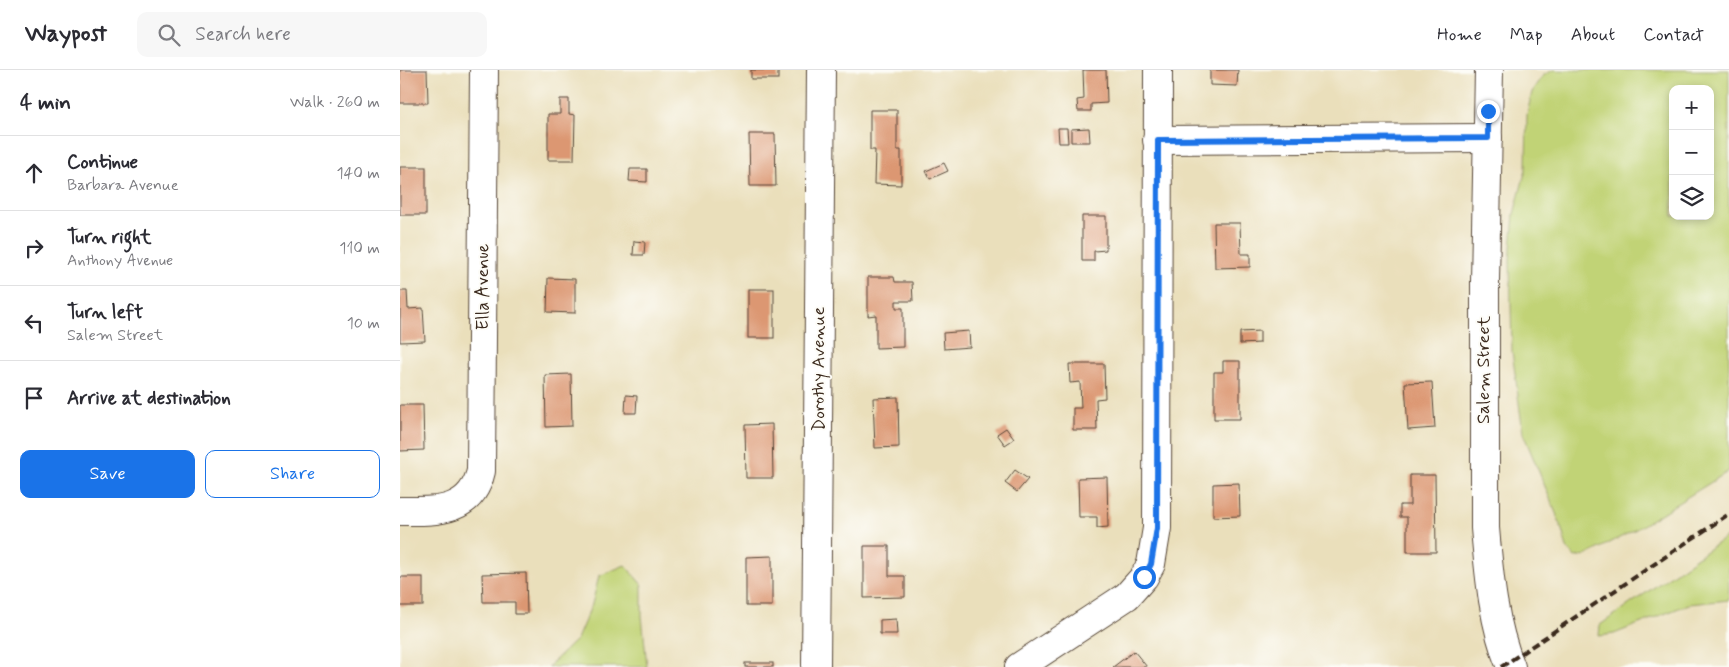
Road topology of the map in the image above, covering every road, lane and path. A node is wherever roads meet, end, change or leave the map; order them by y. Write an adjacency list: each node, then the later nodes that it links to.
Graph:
1 (484, 70): 7 (street, Ella Avenue)
2 (821, 70): 8 (street, Dorothy Avenue)
3 (1158, 70): 6 (street)
4 (1489, 70): 5 (street, Salem Street)
5 (1488, 138): 6 (street); 10 (street, Salem Street)
6 (1158, 140): 9 (street)
7 (400, 511)
8 (816, 667)
9 (1019, 667)
10 (1511, 667)

